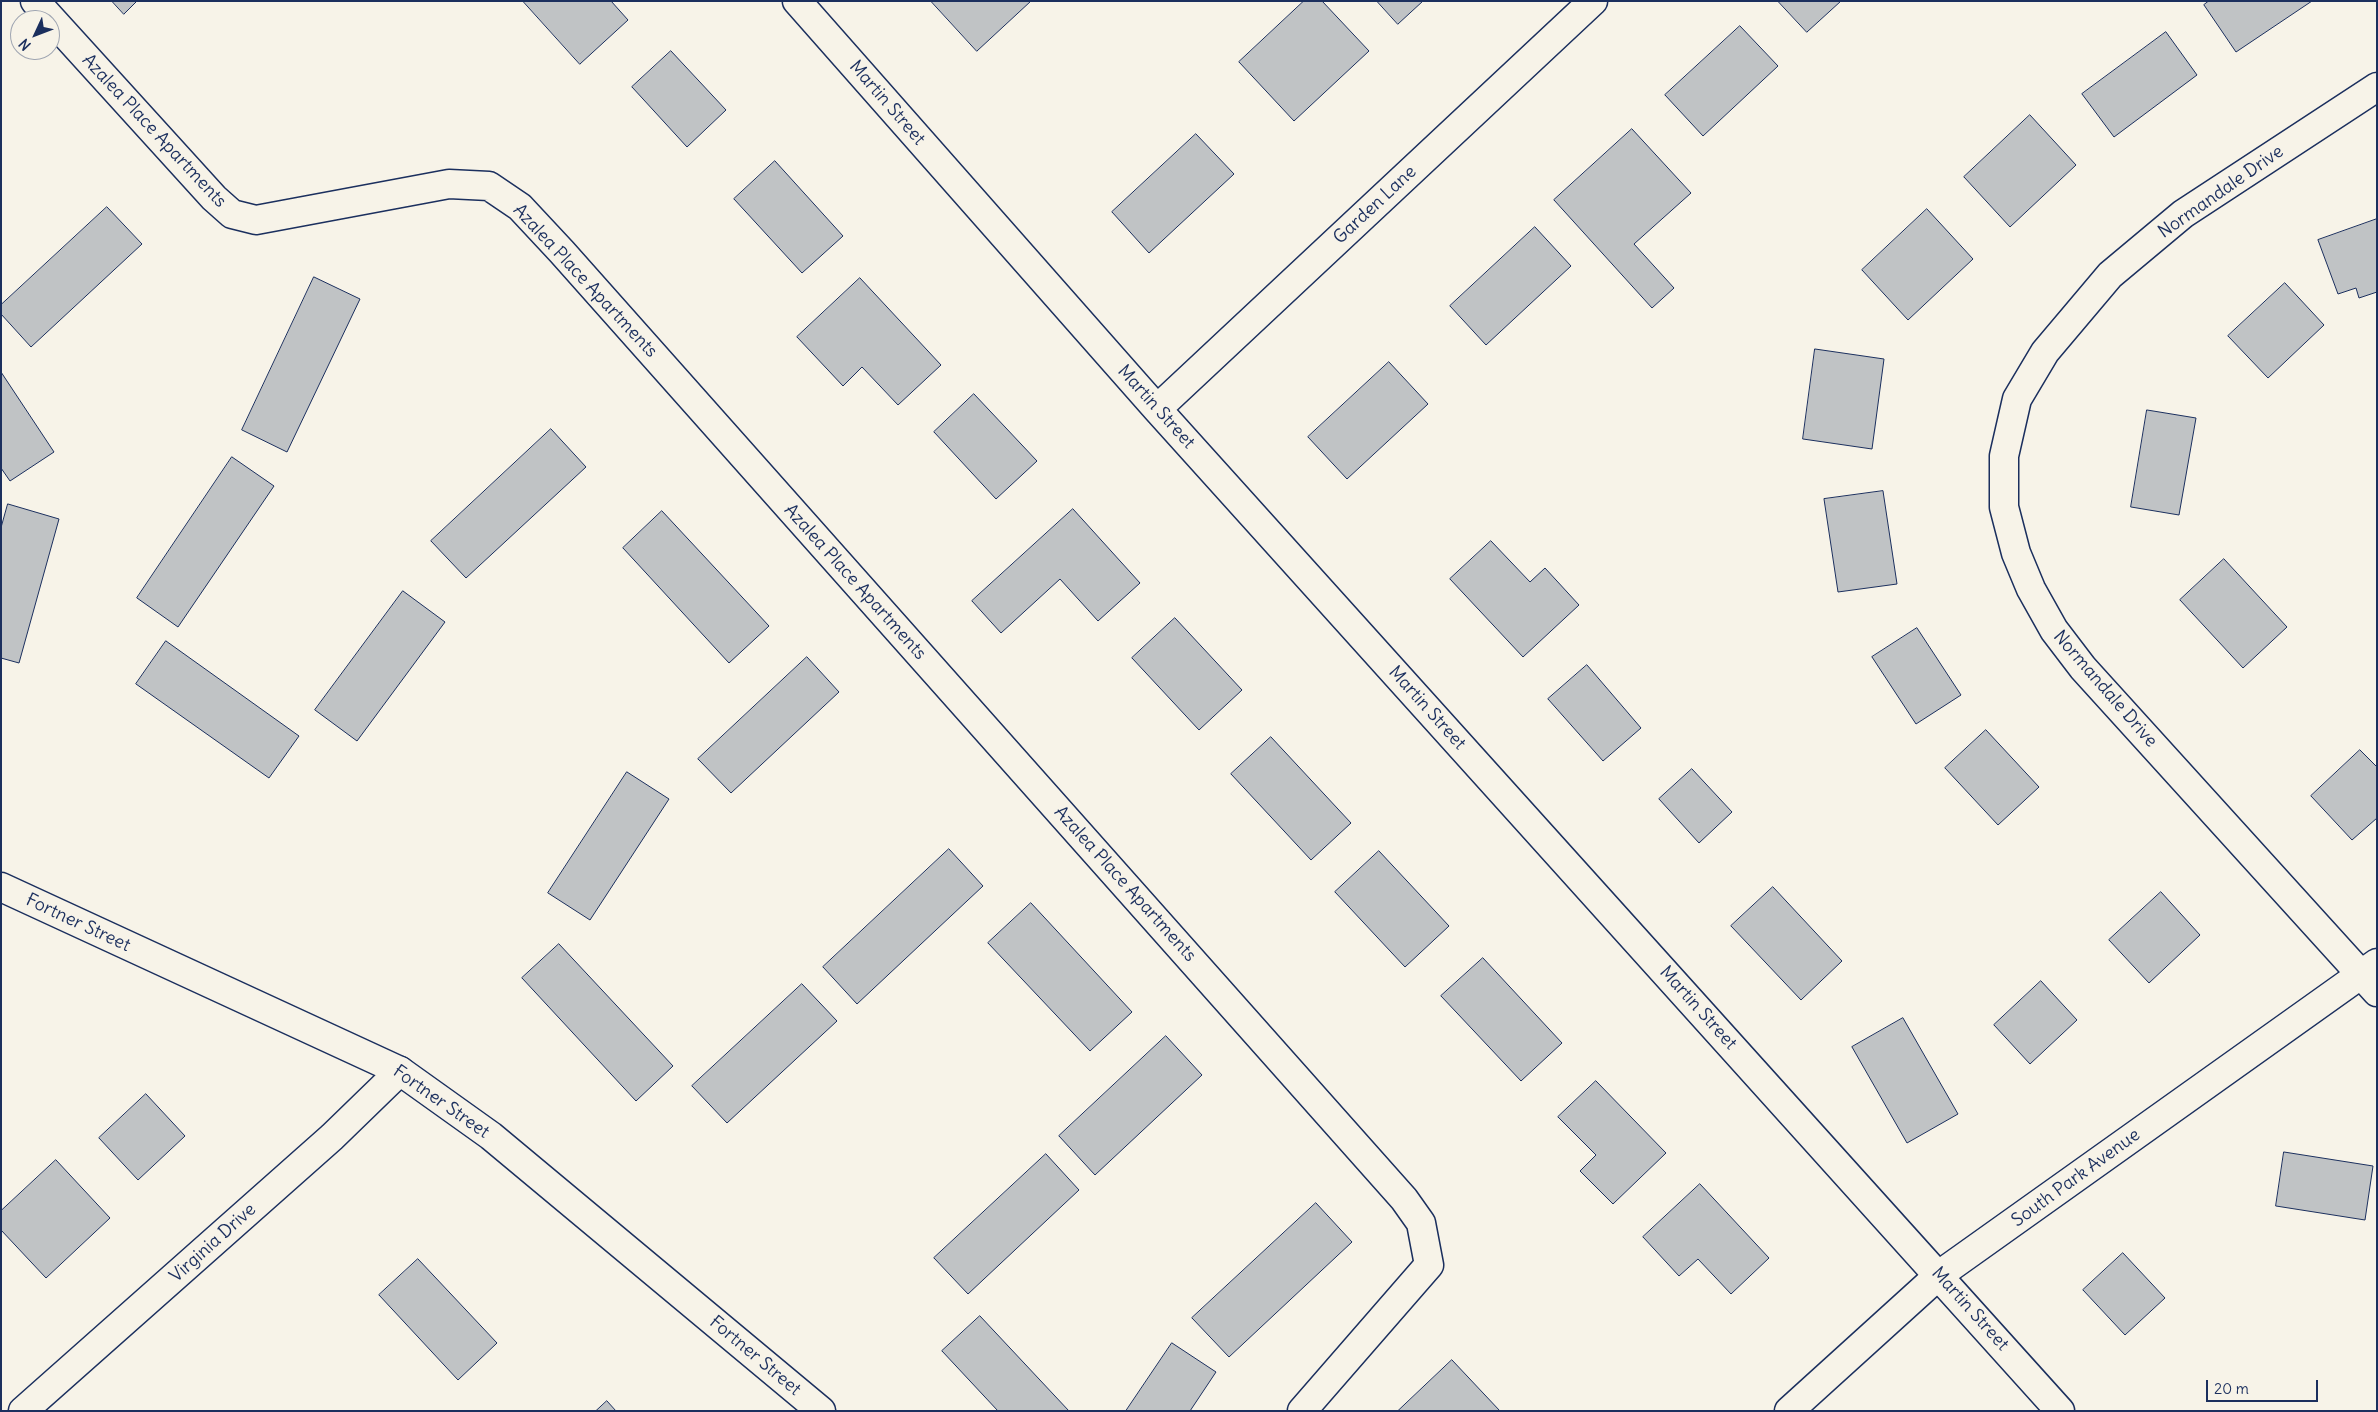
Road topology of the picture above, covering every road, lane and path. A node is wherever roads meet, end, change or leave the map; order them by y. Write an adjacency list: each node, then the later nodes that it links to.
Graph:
1 (35, 1): 12 (street, Azalea Place Apartments)
2 (797, 1): 5 (street, Martin Street)
3 (1593, 1): 5 (street, Garden Lane)
4 (2377, 87): 7 (street, Normandale Drive)
5 (1157, 409): 9 (street, Martin Street)
6 (1, 887): 8 (street, Fortner Street)
7 (2371, 976): 9 (street, South Park Avenue)
8 (400, 1071): 10 (street, Virginia Drive); 11 (street, Fortner Street)
9 (1940, 1275): 13 (street, South Park Avenue); 14 (street, Martin Street)
10 (23, 1411)
11 (821, 1411)
12 (1302, 1411)
13 (1789, 1411)
14 (2060, 1411)

